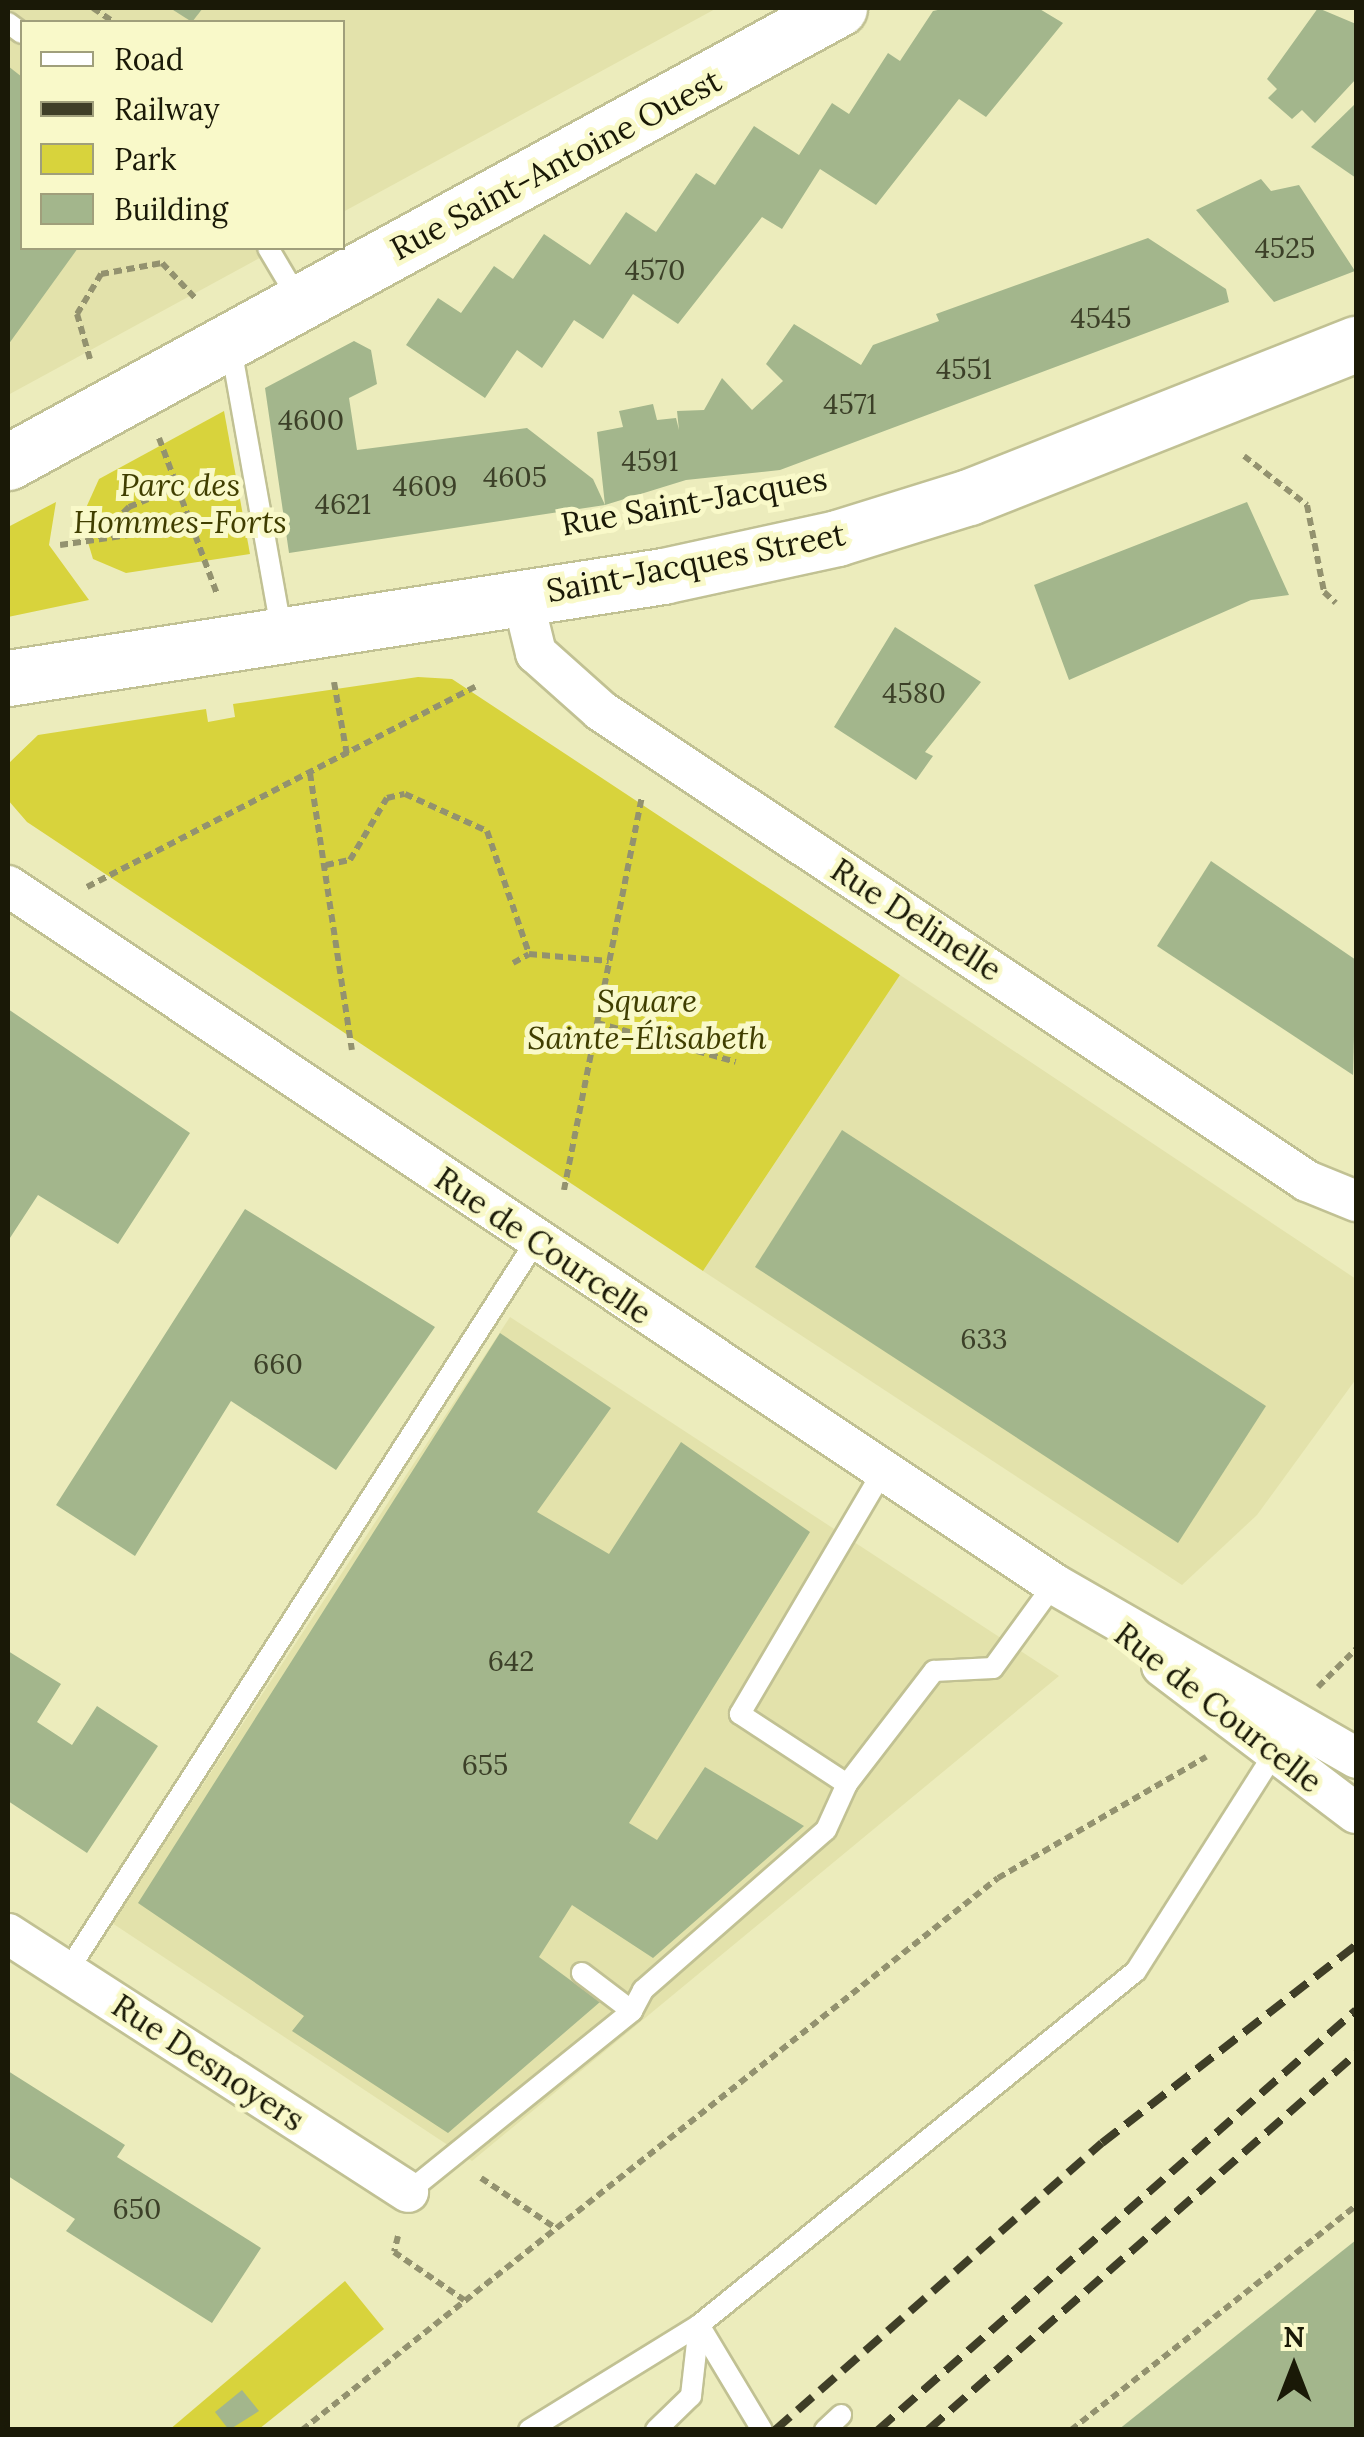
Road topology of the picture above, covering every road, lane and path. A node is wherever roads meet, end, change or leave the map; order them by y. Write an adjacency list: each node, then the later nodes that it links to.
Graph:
1 (839, 8): 3 (main road, Rue Saint-Antoine Ouest)
2 (269, 250): 4 (lane)
3 (350, 259): 4 (main road, Rue Saint-Antoine Ouest)
4 (301, 302): 5 (main road, Rue Saint-Antoine Ouest)
5 (213, 321): 7 (path); 10 (main road, Rue Saint-Antoine Ouest); 19 (lane)
6 (1356, 344): 16 (main road, Saint-Jacques Street)
7 (90, 359)
8 (158, 435): 11 (path)
9 (1244, 456): 17 (path)
10 (8, 462)
11 (180, 486): 12 (path); 13 (path)
12 (190, 514): 13 (path); 15 (path)
13 (104, 532): 14 (path)
14 (60, 545)
15 (216, 587)
16 (522, 596): 19 (main road, Saint-Jacques Street); 36 (street, Rue Delinelle)
17 (1336, 603)
18 (199, 604): 19 (path)
19 (278, 613): 21 (main road, Saint-Jacques Street)
20 (333, 674): 23 (path)
21 (8, 678)
22 (475, 686): 23 (path)
23 (348, 755): 24 (path)
24 (310, 772): 26 (path); 27 (path)
25 (642, 797): 30 (path)
26 (326, 865): 29 (path); 33 (path)
27 (92, 878)
28 (8, 886): 37 (street, Rue de Courcelle)
29 (529, 954): 30 (path); 31 (path)
30 (610, 961): 32 (path)
31 (513, 963)
32 (598, 1023): 34 (path); 35 (path)
33 (352, 1050)
34 (736, 1062)
35 (564, 1190)
36 (1356, 1201)
37 (536, 1241): 38 (street, Rue de Courcelle); 48 (lane)
38 (883, 1472): 39 (street, Rue de Courcelle); 45 (lane)
39 (1068, 1592): 41 (street, Rue de Courcelle); 42 (street, Rue de Courcelle); 45 (lane)
40 (1356, 1649): 41 (path)
41 (1307, 1706): 42 (lane); 44 (street, Rue de Courcelle)
42 (1272, 1754): 46 (street, Rue de Courcelle); 57 (lane)
43 (1206, 1757): 54 (path)
44 (1356, 1758)
45 (847, 1784): 50 (lane)
46 (1356, 1813)
47 (8, 1934): 48 (street, Rue Desnoyers)
48 (67, 1972): 52 (street, Rue Desnoyers)
49 (582, 1972): 50 (lane)
50 (632, 2011): 52 (lane)
51 (473, 2172): 54 (path)
52 (408, 2192)
53 (1356, 2206): 64 (path)
54 (554, 2227): 56 (path)
55 (394, 2252): 56 (path)
56 (464, 2300): 59 (path)
57 (699, 2324): 60 (lane); 61 (lane); 62 (lane)
58 (842, 2415): 63 (lane)
59 (302, 2430)
60 (530, 2430)
61 (656, 2430)
62 (762, 2430)
63 (825, 2430)
64 (1071, 2430)

